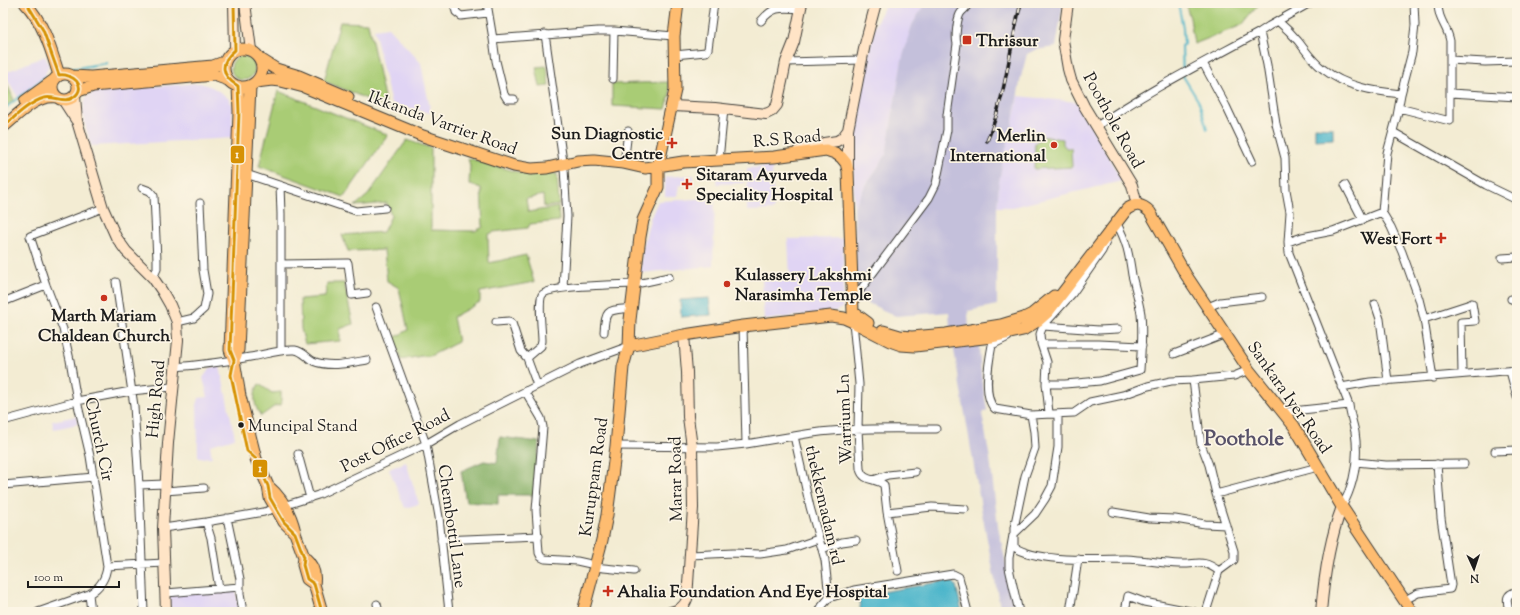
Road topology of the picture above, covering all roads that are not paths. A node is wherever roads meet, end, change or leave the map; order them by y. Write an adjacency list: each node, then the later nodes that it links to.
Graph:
1 (234, 3): 23 (street)
2 (245, 3): 24 (street)
3 (454, 3): 15 (street)
4 (487, 3): 15 (street)
5 (678, 3): 21 (main road, Kuruppam Road)
6 (714, 3): 25 (street)
7 (968, 3): 92 (street)
8 (1068, 3): 50 (street, Poothole Road)
9 (1310, 3): 17 (street)
10 (1414, 3): 41 (street)
11 (1438, 3): 28 (street)
12 (28, 4): 34 (main road)
13 (877, 5): 27 (street)
14 (801, 6): 16 (street); 30 (street)
15 (488, 13): 22 (street)
16 (761, 21)
17 (1279, 22): 19 (street); 41 (street)
18 (614, 31): 20 (street); 21 (street); 36 (street)
19 (1260, 32): 32 (street); 74 (street)
20 (545, 34): 22 (street); 59 (street)
21 (674, 36): 25 (main road, Kuruppam Road)
22 (493, 39): 44 (street)
23 (235, 50): 24 (main road); 29 (main road)
24 (251, 50): 26 (main road)
25 (674, 55): 45 (main road, Kuruppam Road)
26 (260, 59): 37 (main road); 59 (main road, Ikkanda Varrier Road)
27 (862, 60): 30 (street); 52 (street)
28 (1450, 60): 31 (street); 39 (street)
29 (224, 62): 33 (main road); 35 (main road)
30 (786, 62): 47 (street)
31 (1517, 62)
32 (1203, 63): 50 (street); 58 (street)
33 (73, 76): 34 (main road); 40 (main road)
34 (57, 78): 43 (main road); 48 (main road)
35 (228, 80): 38 (main road); 40 (main road)
36 (613, 80)
37 (253, 84): 38 (main road); 59 (main road, Ikkanda Varrier Road); 62 (main road)
38 (238, 86): 111 (main road)
39 (1450, 93): 42 (street); 46 (street)
40 (76, 94): 43 (main road); 49 (street, High Road)
41 (1401, 94): 46 (street)
42 (1517, 97)
43 (60, 98): 49 (street); 51 (main road)
44 (514, 99)
45 (672, 106): 47 (street); 60 (main road, Kuruppam Road)
46 (1399, 108): 54 (street)
47 (724, 109): 57 (street)
48 (3, 118)
49 (77, 122): 69 (street, High Road)
50 (1097, 126): 68 (street, Poothole Road)
51 (3, 127)
52 (848, 130): 56 (street); 61 (street)
53 (628, 131): 55 (street)
54 (1393, 132): 66 (street); 71 (street)
55 (625, 156): 59 (main road, Ikkanda Varrier Road); 60 (main road, Ikkanda Varrier Road)
56 (785, 156): 57 (main road, R.S Road); 61 (main road, R.S Road)
57 (719, 160): 60 (main road, R.S Road)
58 (1252, 161)
59 (562, 162): 60 (main road, Ikkanda Varrier Road); 84 (street)
60 (658, 167): 82 (main road, Kuruppam Road)
61 (848, 171): 92 (main road)
62 (246, 174): 63 (street); 111 (main road)
63 (280, 185): 70 (street); 77 (street)
64 (1345, 185): 72 (street)
65 (142, 188): 79 (street)
66 (1517, 200)
67 (200, 203): 95 (street)
68 (1137, 205): 73 (main road); 90 (main road, Sankara Iyer Road)
69 (102, 208): 79 (street, High Road); 83 (street, Church Cir)
70 (385, 208)
71 (1382, 212): 72 (street); 94 (street)
72 (1363, 220): 74 (street)
73 (1113, 225): 80 (main road); 98 (street); 107 (street)
74 (1288, 242): 123 (street)
75 (1502, 258): 76 (street)
76 (1517, 258)
77 (281, 264): 85 (street); 108 (street)
78 (669, 277): 82 (street)
79 (153, 278): 95 (street, High Road)
80 (1072, 280): 100 (main road); 104 (main road)
81 (116, 282): 124 (street)
82 (634, 284): 84 (street); 91 (main road, Kuruppam Road)
83 (46, 285): 87 (street); 127 (street, Church Cir)
84 (563, 288): 110 (street)
85 (367, 293)
86 (1262, 296): 90 (street)
87 (3, 302)
88 (1375, 304): 119 (street)
89 (376, 307): 137 (street, Chembottil Lane)
90 (1208, 307): 102 (main road, Sankara Iyer Road)
91 (632, 308): 101 (street); 106 (main road, Kuruppam Road)
92 (853, 312): 93 (main road); 93 (main road); 104 (main road); 134 (street, Warrium Ln)
93 (831, 316): 97 (main road)
94 (1424, 319): 116 (street); 117 (street)
95 (177, 322): 113 (street, High Road)
96 (496, 322): 110 (street)
97 (743, 326): 103 (main road); 138 (street)
98 (1044, 326): 99 (street); 105 (street)
99 (1118, 329)
100 (1023, 330): 104 (main road); 132 (street)
101 (604, 332)
102 (1226, 334): 109 (street); 114 (main road, Sankara Iyer Road)
103 (684, 335): 106 (main road); 140 (street, Marar Road)
104 (945, 339)
105 (1041, 344): 107 (street); 120 (street)
106 (629, 346): 121 (street, Post Office Road); 139 (main road, Kuruppam Road)
107 (1142, 346): 120 (street)
108 (281, 351): 111 (street); 112 (street)
109 (1174, 354)
110 (527, 358): 121 (street)
111 (234, 360): 113 (street); 157 (main road)
112 (367, 360)
113 (174, 367): 122 (street, High Road)
114 (1250, 370): 118 (street); 129 (main road, Sankara Iyer Road)
115 (1513, 370): 116 (street); 126 (street)
116 (1462, 374): 117 (street)
117 (1433, 378): 119 (street)
118 (1193, 380): 131 (street); 155 (street)
119 (1388, 381): 123 (street)
120 (1046, 384): 130 (street)
121 (537, 385): 125 (street, Post Office Road)
122 (172, 387): 124 (street); 153 (street, High Road)
123 (1341, 387): 128 (street)
124 (131, 391): 127 (street); 152 (street)
125 (525, 391): 137 (street, Post Office Road); 167 (street)
126 (1517, 397)
127 (77, 401): 133 (street); 149 (street, Church Cir)
128 (1349, 405): 129 (street); 144 (street)
129 (1283, 412): 147 (main road, Sankara Iyer Road)
130 (1049, 413): 131 (street); 132 (street)
131 (1058, 414): 166 (street)
132 (1032, 415): 166 (street)
133 (3, 421)
134 (858, 429): 135 (street); 136 (street); 150 (street, Warrium Ln)
135 (936, 429)
136 (794, 436): 138 (street, thekkemadam rd); 168 (street, thekkemadam rd)
137 (426, 444): 156 (street, Post Office Road); 169 (street, Chembottil Lane)
138 (746, 444): 140 (street, thekkemadam rd)
139 (616, 446): 140 (street, thekkemadam rd); 177 (main road, Kuruppam Road)
140 (692, 447): 172 (street, Marar Road)
141 (1517, 450): 142 (street)
142 (1495, 451)
143 (298, 454): 156 (street)
144 (1356, 462): 145 (street); 158 (street)
145 (1437, 464): 146 (street); 187 (street)
146 (1464, 464)
147 (1318, 466): 155 (street); 158 (main road, Sankara Iyer Road)
148 (915, 472): 150 (street)
149 (94, 477): 151 (street); 176 (street, Church Cir)
150 (871, 480): 160 (street, Warrium Ln)
151 (3, 485)
152 (139, 485): 153 (street); 175 (street)
153 (165, 488): 154 (street); 165 (street, High Road)
154 (204, 488)
155 (1216, 494): 164 (street)
156 (310, 498): 157 (street, Post Office Road)
157 (281, 507): 162 (street, Post Office Road); 196 (main road)
158 (1342, 507): 187 (main road, Sankara Iyer Road); 207 (street)
159 (964, 509): 160 (street)
160 (887, 512): 179 (street, Warrium Ln)
161 (1114, 512): 164 (street)
162 (227, 518): 163 (street, Post Office Road); 181 (street)
163 (206, 522): 165 (street, Post Office Road); 182 (street)
164 (1226, 525): 180 (street)
165 (163, 528): 174 (street, High Road)
166 (1013, 535): 173 (street); 203 (street)
167 (539, 536): 169 (street); 177 (street)
168 (818, 539): 171 (street, thekkemadam rd); 172 (street)
169 (441, 540): 198 (street, Chembottil Lane)
170 (856, 540): 171 (street)
171 (822, 549): 186 (street, thekkemadam rd)
172 (690, 555): 200 (street, Marar Road)
173 (1078, 559): 180 (street); 204 (street)
174 (164, 563): 175 (street); 184 (street, High Road)
175 (142, 564): 176 (street); 193 (street)
176 (107, 566): 185 (street, Church Cir)
177 (594, 566): 178 (street); 199 (main road, Kuruppam Road)
178 (634, 570)
179 (898, 571)
180 (1220, 571): 206 (street)
181 (240, 587): 182 (street); 195 (street)
182 (219, 589): 184 (street)
183 (1517, 591): 209 (street)
184 (166, 593): 194 (street, High Road)
185 (89, 594): 189 (street, Church Cir); 192 (street)
186 (829, 598): 201 (street); 202 (street)
187 (1405, 600): 208 (main road, Sankara Iyer Road)
188 (377, 604): 197 (street)
189 (53, 609): 191 (street, Church Cir)
190 (1125, 611): 205 (street)
191 (38, 612)
192 (91, 612)
193 (144, 612)
194 (166, 612)
195 (243, 612)
196 (322, 612)
197 (379, 612)
198 (449, 612)
199 (583, 612)
200 (670, 612)
201 (819, 612)
202 (968, 612)
203 (1019, 612)
204 (1070, 612)
205 (1195, 612)
206 (1206, 612)
207 (1321, 612)
208 (1412, 612)
209 (1509, 612)

